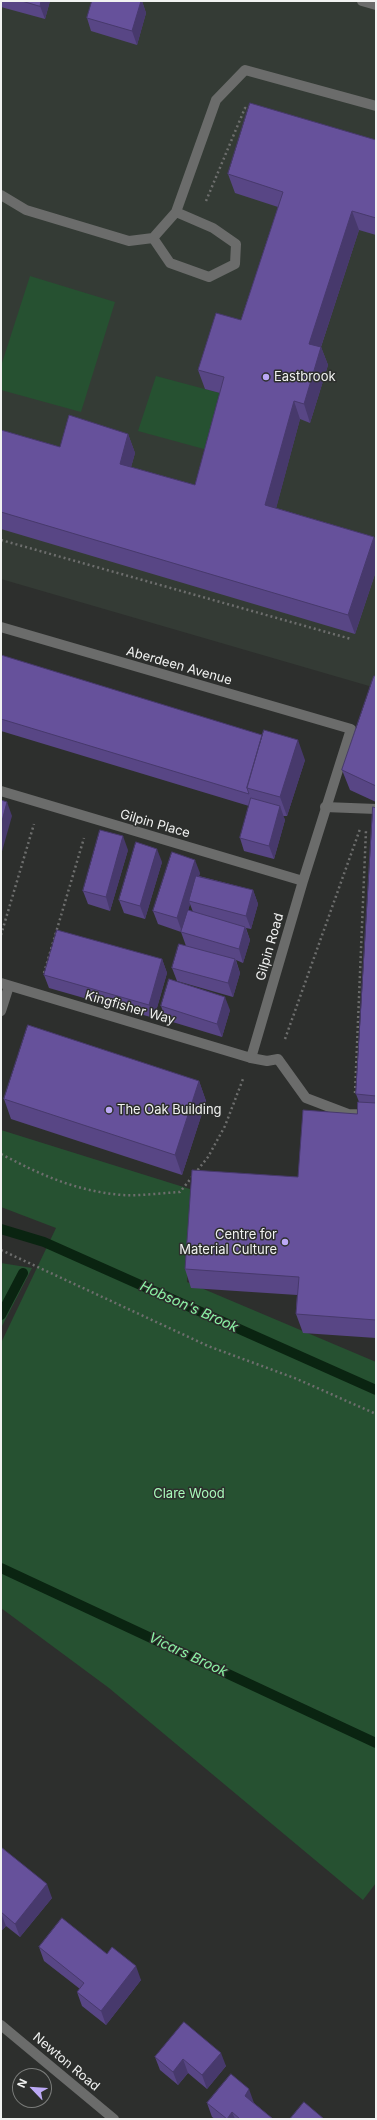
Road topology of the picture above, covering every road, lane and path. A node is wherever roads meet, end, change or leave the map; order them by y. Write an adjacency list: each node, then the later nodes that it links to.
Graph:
1 (362, 1): 2 (street)
2 (376, 6)
3 (376, 106): 7 (street)
4 (252, 110): 6 (path)
5 (1, 195): 8 (street)
6 (202, 204)
7 (176, 212): 8 (street); 8 (street)
8 (153, 238)
9 (1, 540): 11 (path)
10 (1, 627): 12 (street, Aberdeen Avenue)
11 (350, 639)
12 (350, 729): 15 (street, Gilpin Road)
13 (1, 791): 14 (street, Gilpin Place)
14 (40, 804): 17 (street, Gilpin Place); 19 (path)
15 (325, 807): 16 (street); 18 (street, Gilpin Road)
16 (372, 809): 24 (path); 25 (path)
17 (90, 818): 18 (street, Gilpin Place); 21 (path)
18 (303, 881): 23 (street, Gilpin Road)
19 (1, 934)
20 (5, 985): 21 (street, Kingfisher Way); 22 (street)
21 (38, 994): 23 (street, Kingfisher Way)
22 (1, 1011)
23 (251, 1058): 24 (street); 27 (path)
24 (278, 1059): 26 (street)
25 (355, 1096)
26 (376, 1115)
27 (1, 1154)
28 (1, 1250): 29 (path)
29 (376, 1414)
30 (1, 2025): 31 (street, Newton Road)
31 (114, 2119)

